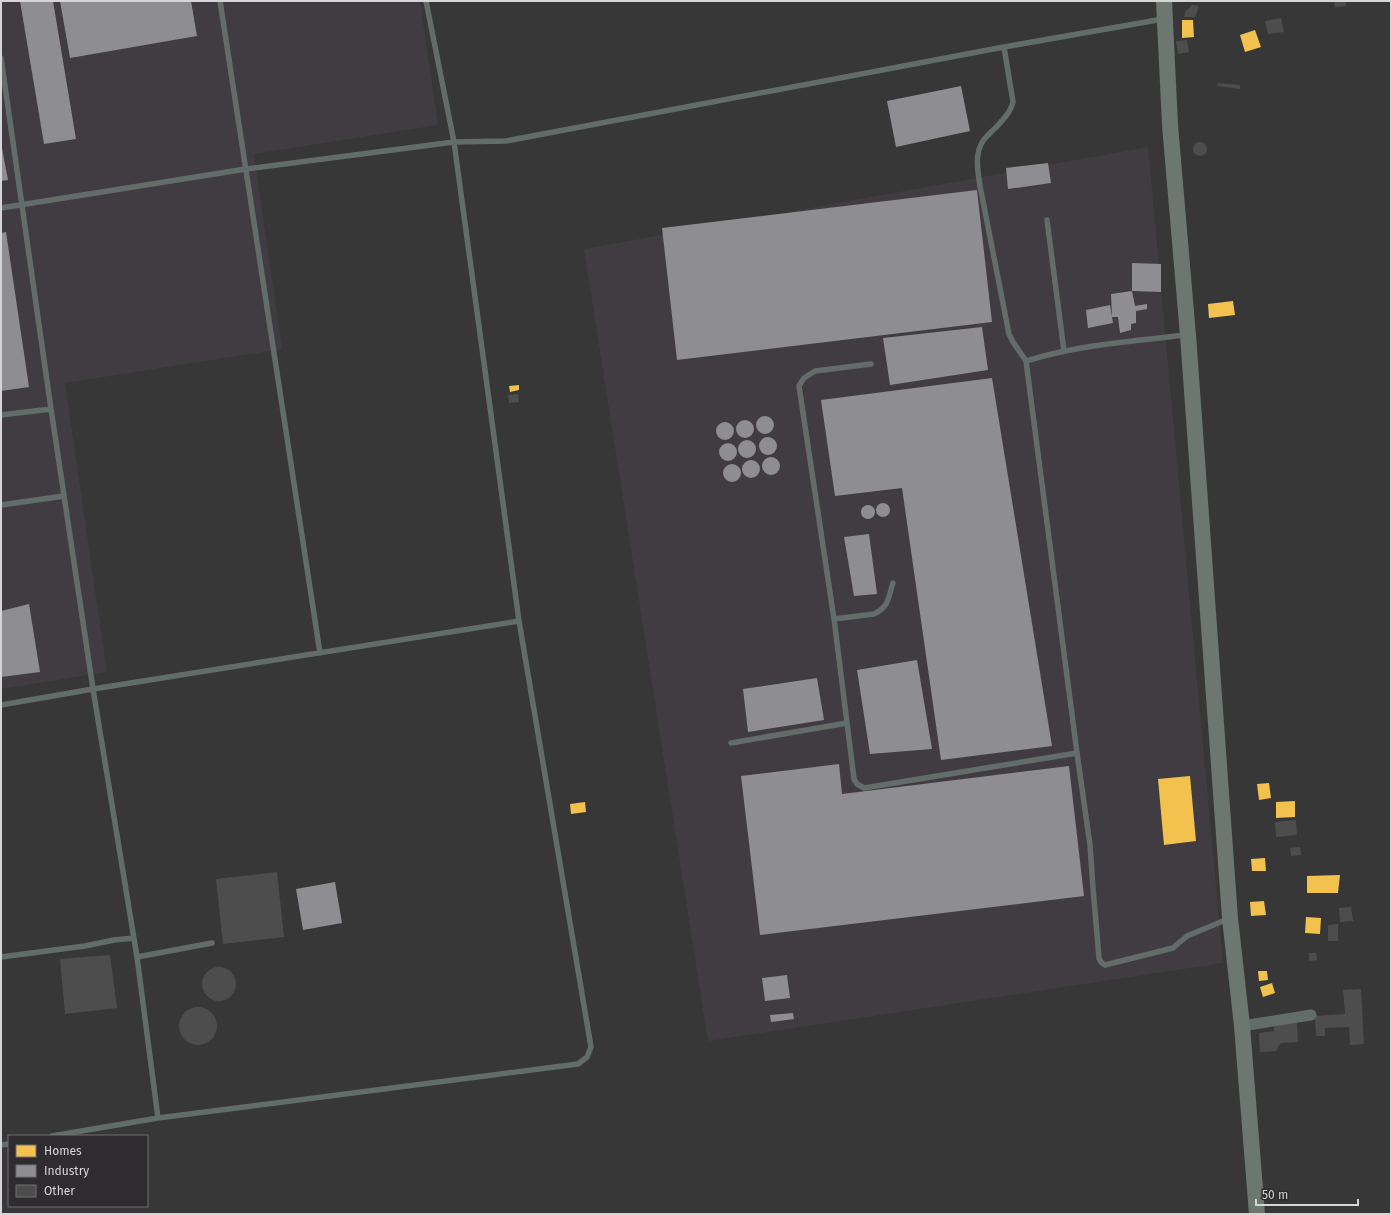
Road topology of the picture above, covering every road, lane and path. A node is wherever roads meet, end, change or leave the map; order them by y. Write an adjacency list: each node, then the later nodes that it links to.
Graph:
1 (220, 1): 8 (lane)
2 (426, 1): 7 (lane)
3 (1164, 1): 4 (street)
4 (1164, 19): 5 (lane); 12 (street)
5 (1004, 47): 7 (lane); 14 (lane)
6 (1, 58): 9 (lane)
7 (454, 142): 8 (lane); 22 (lane)
8 (246, 169): 9 (lane); 23 (lane)
9 (22, 204): 10 (lane); 16 (lane)
10 (1, 208)
11 (1046, 220): 13 (lane)
12 (1188, 335): 13 (lane); 29 (street)
13 (1064, 351): 14 (lane)
14 (1026, 361): 28 (lane)
15 (871, 364): 21 (lane)
16 (52, 409): 17 (lane); 18 (lane)
17 (1, 414)
18 (64, 496): 19 (lane); 24 (lane)
19 (1, 505)
20 (893, 583): 21 (lane)
21 (834, 619): 26 (lane)
22 (519, 621): 23 (lane); 36 (lane)
23 (320, 653): 24 (lane)
24 (93, 689): 25 (lane); 30 (lane)
25 (1, 705)
26 (847, 724): 27 (lane); 28 (lane)
27 (731, 743)
28 (1077, 753): 29 (lane)
29 (1230, 918): 35 (street)
30 (134, 938): 32 (lane); 33 (lane)
31 (212, 943): 33 (lane)
32 (1, 957)
33 (137, 957): 36 (lane)
34 (1311, 1015): 35 (street)
35 (1242, 1026): 38 (street)
36 (158, 1118): 37 (lane)
37 (58, 1135)
38 (1257, 1214)

